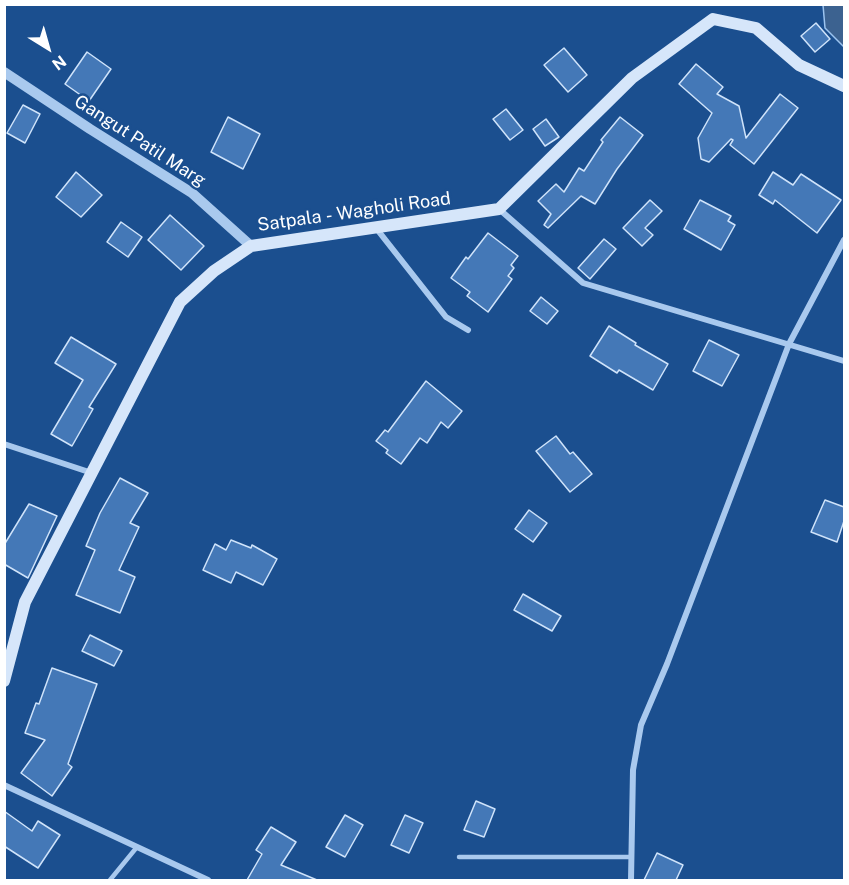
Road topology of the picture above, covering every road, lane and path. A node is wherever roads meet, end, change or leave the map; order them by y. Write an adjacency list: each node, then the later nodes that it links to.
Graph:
1 (4, 72): 6 (street, Gangut Patil Marg)
2 (844, 86): 3 (main road)
3 (499, 209): 4 (main road, Satpala - Wagholi Road); 8 (street)
4 (376, 227): 6 (main road, Satpala - Wagholi Road); 7 (street)
5 (844, 240): 8 (street)
6 (251, 246): 11 (main road, Satpala - Wagholi Road)
7 (468, 330)
8 (789, 344): 9 (street); 16 (street)
9 (844, 361)
10 (4, 444): 11 (street)
11 (92, 474): 12 (main road, Satpala - Wagholi Road)
12 (4, 681)
13 (4, 785): 14 (street)
14 (137, 847): 17 (lane); 18 (street)
15 (459, 856): 16 (lane)
16 (631, 857): 19 (street)
17 (110, 880)
18 (208, 880)
19 (631, 880)

